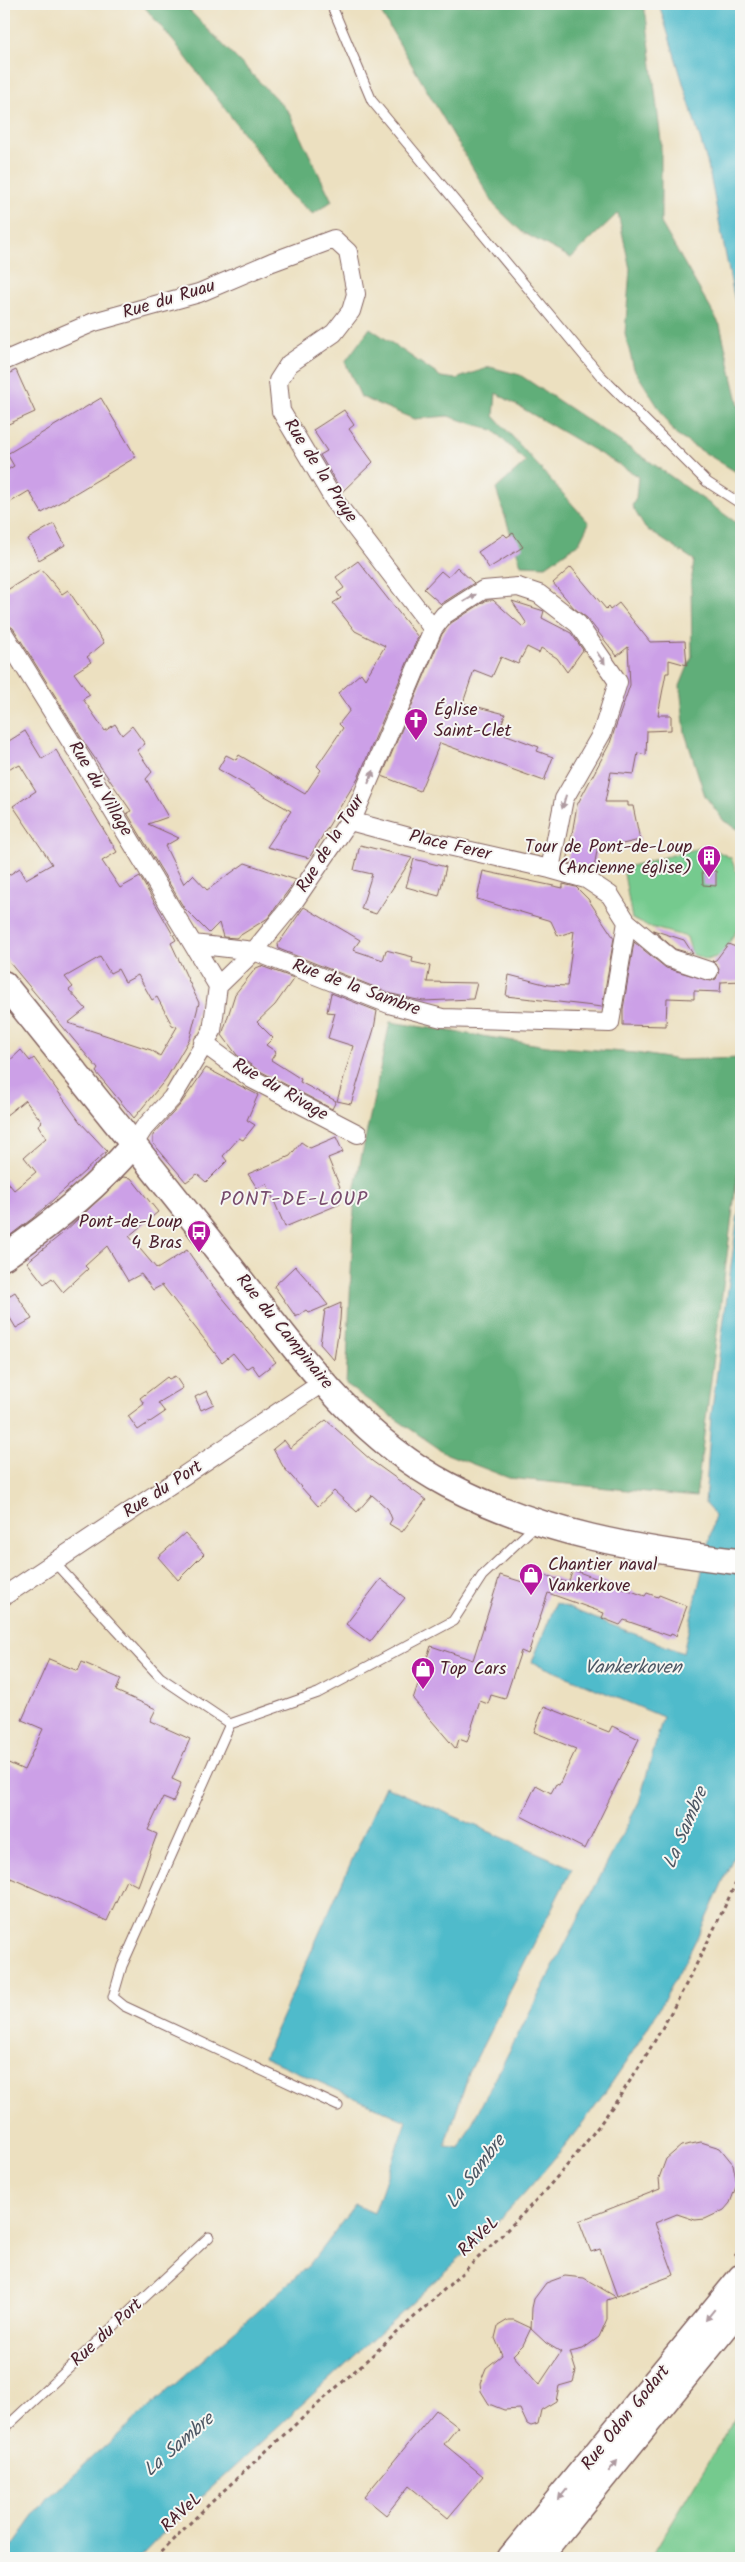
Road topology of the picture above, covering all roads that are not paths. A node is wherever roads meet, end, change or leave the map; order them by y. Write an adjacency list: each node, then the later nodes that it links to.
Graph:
1 (331, 4): 4 (lane)
2 (334, 239): 3 (street, Rue du Ruau); 5 (street, Rue de la Praye)
3 (4, 361)
4 (741, 504)
5 (433, 629): 7 (street, Rue de la Tour, one-way to 5); 8 (street, Rue de la Tour, one-way to 8)
6 (4, 634): 10 (street, Rue du Village)
7 (350, 821): 8 (street, Place Ferer); 11 (street, Rue de la Tour)
8 (550, 869): 9 (street)
9 (627, 922): 11 (street, Rue de la Sambre); 12 (street)
10 (193, 944): 11 (street, Rue de la Sambre); 14 (street, Rue du Village)
11 (254, 951): 14 (street, Rue de la Tour)
12 (710, 971)
13 (4, 984): 17 (main road, Rue du Campinaire)
14 (218, 986): 15 (street)
15 (203, 1043): 16 (street, Rue du Rivage); 17 (street)
16 (358, 1134)
17 (134, 1145): 18 (main road); 19 (main road, Rue du Campinaire)
18 (4, 1257)
19 (322, 1383): 20 (main road, Rue du Campinaire); 21 (street, Rue du Port)
20 (537, 1524): 22 (main road, Rue du Campinaire); 24 (lane)
21 (54, 1562): 23 (street, Rue du Port); 24 (lane)
22 (741, 1562)
23 (4, 1596)
24 (230, 1724): 25 (lane)
25 (338, 2106)
26 (209, 2236): 29 (lane, Rue du Port)
27 (741, 2277): 30 (main road, Rue Odon Godart, one-way to 30)
28 (741, 2308): 31 (main road, Rue Odon Godart, one-way to 28)
29 (4, 2429)
30 (510, 2558)
31 (538, 2558)

